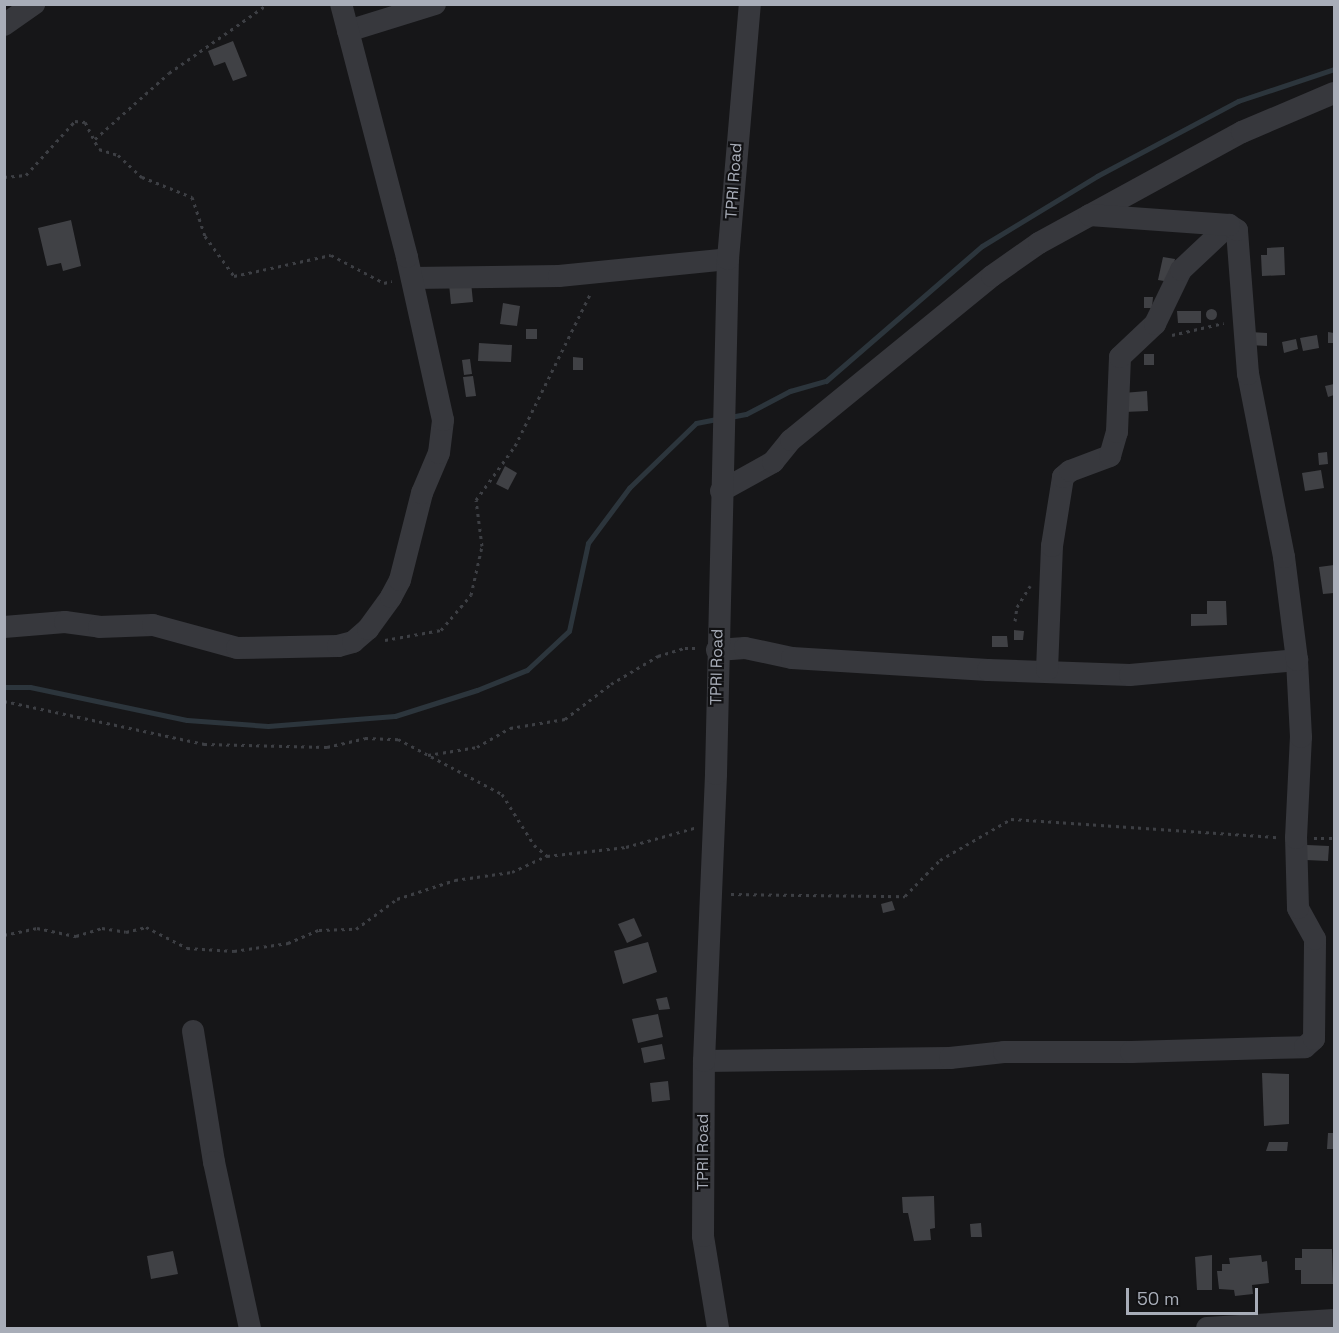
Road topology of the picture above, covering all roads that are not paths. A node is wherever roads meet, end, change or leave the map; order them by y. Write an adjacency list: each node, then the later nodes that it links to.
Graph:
1 (34, 4): 5 (street)
2 (341, 4): 6 (street)
3 (435, 4): 6 (street)
4 (750, 4): 10 (street, TPRI Road)
5 (4, 25)
6 (348, 31): 11 (street)
7 (1335, 93): 8 (street)
8 (1089, 215): 9 (street); 12 (street)
9 (1229, 225): 15 (street); 16 (street)
10 (728, 259): 11 (street); 12 (street, TPRI Road)
11 (412, 278): 13 (street)
12 (722, 491): 14 (street, TPRI Road)
13 (4, 627)
14 (717, 650): 16 (street); 18 (street, TPRI Road)
15 (1297, 660): 16 (street); 18 (street)
16 (1047, 670)
17 (193, 1031): 20 (street)
18 (704, 1060): 21 (street, TPRI Road)
19 (1335, 1320): 22 (street)
20 (250, 1329)
21 (718, 1329)
22 (1207, 1329)

